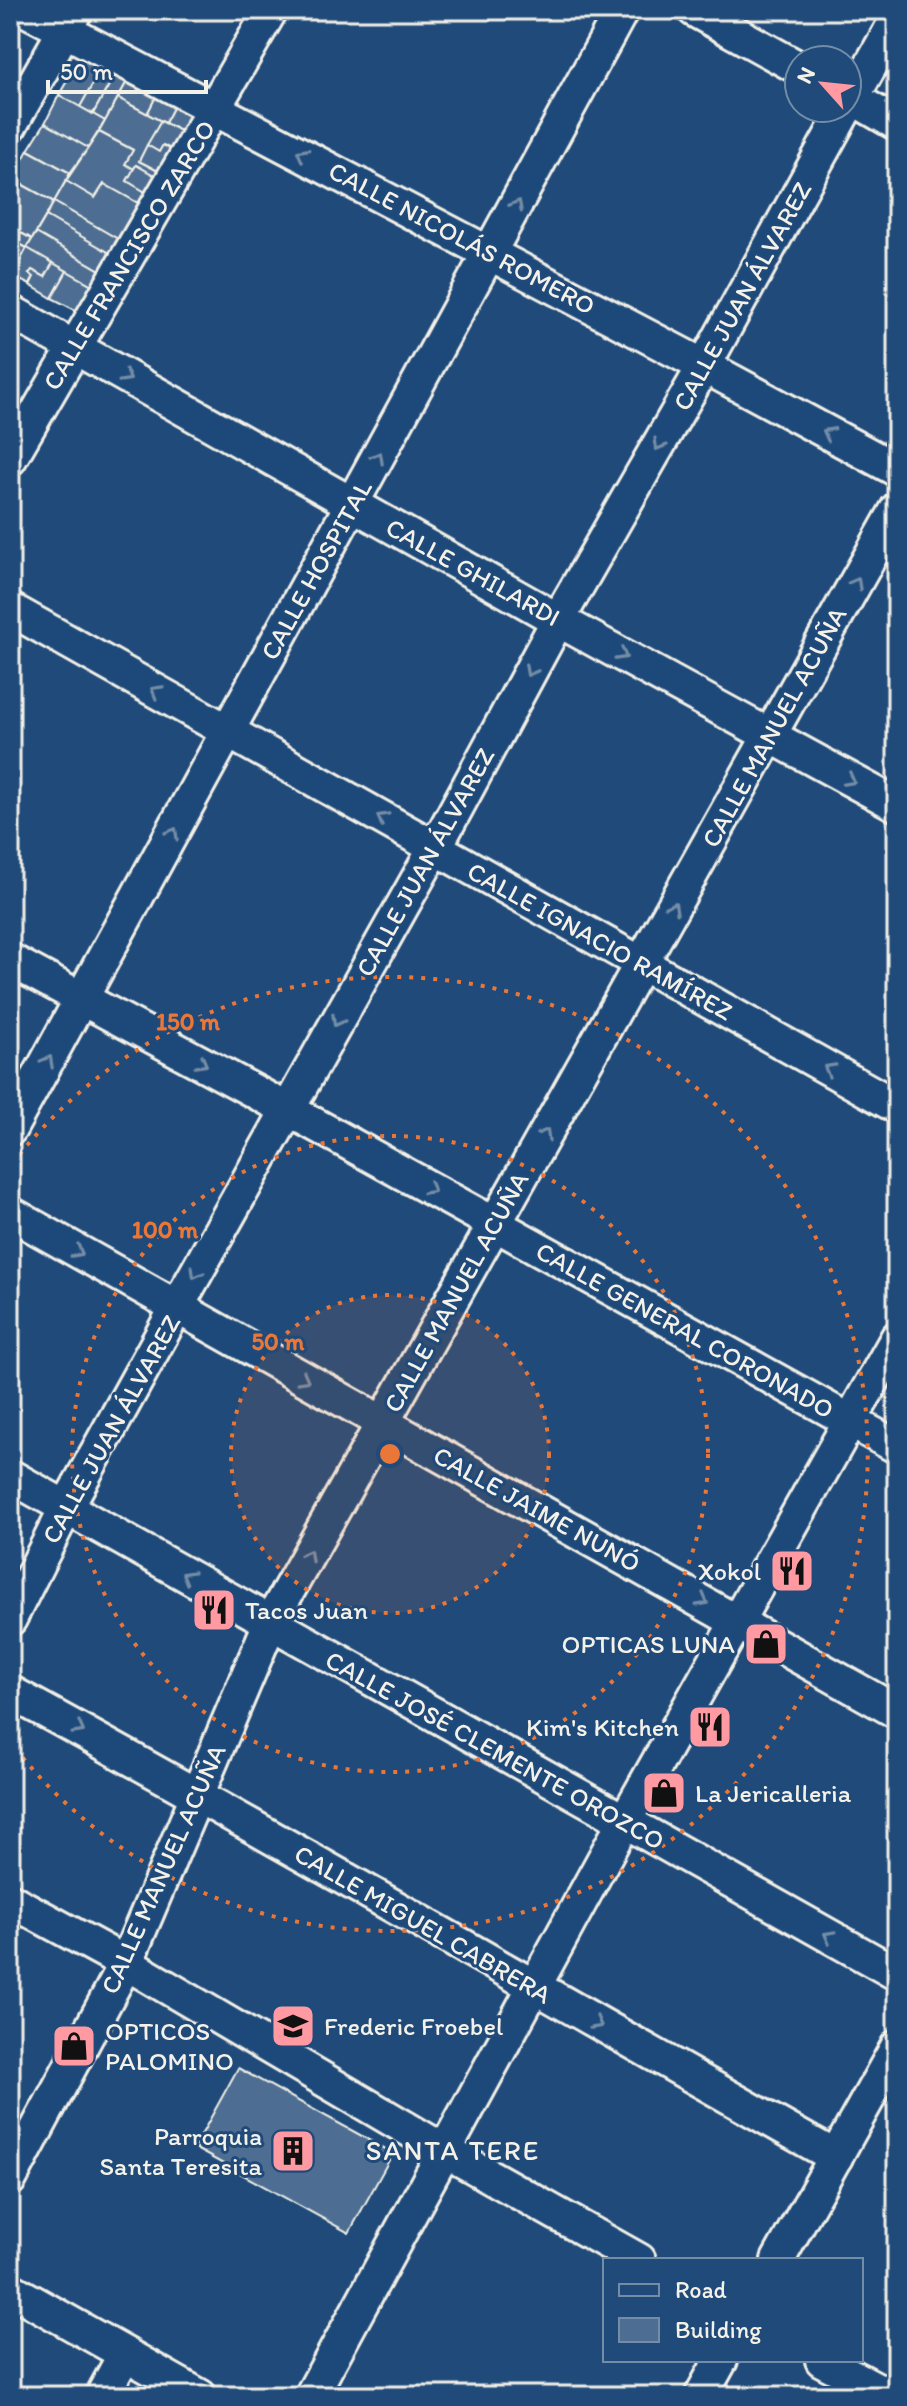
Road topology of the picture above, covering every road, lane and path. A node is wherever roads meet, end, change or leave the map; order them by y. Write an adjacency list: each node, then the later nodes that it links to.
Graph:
1 (26, 10): 6 (street, CALLE NICOLÁS ROMERO)
2 (271, 10): 9 (street, CALLE FRANCISCO ZARCO)
3 (622, 10): 14 (street, CALLE HOSPITAL, one-way to 3)
4 (694, 10): 7 (street)
5 (897, 19): 8 (street, CALLE JUAN ÁLVAREZ)
6 (70, 21): 9 (street, CALLE NICOLÁS ROMERO); 13 (street)
7 (783, 59)
8 (863, 77)
9 (216, 108): 14 (street, CALLE NICOLÁS ROMERO, one-way to 9); 16 (street, CALLE FRANCISCO ZARCO)
10 (863, 109): 12 (street)
11 (836, 124): 17 (street, CALLE JUAN ÁLVAREZ)
12 (897, 124)
13 (10, 126)
14 (491, 254): 17 (street, CALLE NICOLÁS ROMERO); 20 (street, CALLE HOSPITAL, one-way to 14)
15 (10, 311): 16 (street, CALLE GHILARDI)
16 (73, 348): 18 (street, CALLE FRANCISCO ZARCO); 20 (street, CALLE GHILARDI, one-way to 20)
17 (704, 366): 19 (street, CALLE NICOLÁS ROMERO, one-way to 17); 23 (street, CALLE JUAN ÁLVAREZ, one-way to 23)
18 (10, 459)
19 (897, 470)
20 (352, 504): 23 (street, CALLE GHILARDI); 24 (street, CALLE HOSPITAL)
21 (897, 509): 25 (street, CALLE MANUEL ACUÑA, one-way to 21)
22 (10, 609): 24 (street, CALLE IGNACIO RAMÍREZ, one-way to 22)
23 (558, 620): 25 (street, CALLE GHILARDI, one-way to 25); 27 (street, CALLE JUAN ÁLVAREZ, one-way to 27)
24 (228, 732): 27 (street, CALLE IGNACIO RAMÍREZ, one-way to 24); 30 (street, CALLE HOSPITAL, one-way to 24)
25 (769, 737): 26 (street, CALLE GHILARDI, one-way to 26); 29 (street, CALLE MANUEL ACUÑA, one-way to 25)
26 (897, 805)
27 (435, 848): 29 (street, CALLE IGNACIO RAMÍREZ); 32 (street, CALLE JUAN ÁLVAREZ, one-way to 32)
28 (10, 960): 30 (street, CALLE GENERAL CORONADO)
29 (641, 965): 31 (street, CALLE IGNACIO RAMÍREZ, one-way to 29); 35 (street, CALLE MANUEL ACUÑA, one-way to 29)
30 (82, 998): 32 (street, CALLE GENERAL CORONADO, one-way to 32); 33 (street, CALLE HOSPITAL, one-way to 30)
31 (897, 1107)
32 (287, 1109): 35 (street, CALLE GENERAL CORONADO, one-way to 35); 36 (street, CALLE JUAN ÁLVAREZ, one-way to 36)
33 (10, 1129)
34 (10, 1213): 36 (street, CALLE JAIME NUNÓ, one-way to 36)
35 (494, 1225): 38 (street, CALLE GENERAL CORONADO); 39 (street, CALLE MANUEL ACUÑA)
36 (177, 1307): 39 (street, CALLE JAIME NUNÓ, one-way to 39); 42 (street, CALLE JUAN ÁLVAREZ)
37 (897, 1338): 38 (street)
38 (851, 1421): 40 (street, CALLE GENERAL CORONADO); 44 (street)
39 (382, 1423): 44 (street, CALLE JAIME NUNÓ, one-way to 44); 45 (street, CALLE MANUEL ACUÑA, one-way to 39)
40 (897, 1447)
41 (10, 1476): 42 (street, CALLE JOSÉ CLEMENTE OROZCO)
42 (66, 1508): 43 (street, CALLE JUAN ÁLVAREZ); 45 (street, CALLE JOSÉ CLEMENTE OROZCO, one-way to 42)
43 (10, 1619)
44 (738, 1621): 47 (street, CALLE JAIME NUNÓ); 49 (street)
45 (270, 1623): 48 (street, CALLE MANUEL ACUÑA); 49 (street, CALLE JOSÉ CLEMENTE OROZCO)
46 (10, 1692): 48 (street, CALLE MIGUEL CABRERA, one-way to 48)
47 (897, 1712)
48 (197, 1794): 51 (street, CALLE MANUEL ACUÑA); 53 (street, CALLE MIGUEL CABRERA)
49 (624, 1822): 52 (street, CALLE JOSÉ CLEMENTE OROZCO, one-way to 49); 53 (street)
50 (10, 1900): 51 (street)
51 (126, 1963): 55 (street); 57 (street, CALLE MANUEL ACUÑA)
52 (897, 1974)
53 (533, 1988): 55 (street); 56 (street, CALLE MIGUEL CABRERA, one-way to 56)
54 (897, 2047): 56 (street)
55 (445, 2151): 58 (street); 66 (street)
56 (836, 2157): 59 (street)
57 (10, 2179)
58 (635, 2258)
59 (779, 2258)
60 (10, 2289): 61 (street)
61 (125, 2354): 64 (street); 65 (street)
62 (720, 2362): 67 (street)
63 (826, 2362): 68 (street)
64 (102, 2396)
65 (200, 2396)
66 (311, 2396)
67 (701, 2396)
68 (890, 2396)

